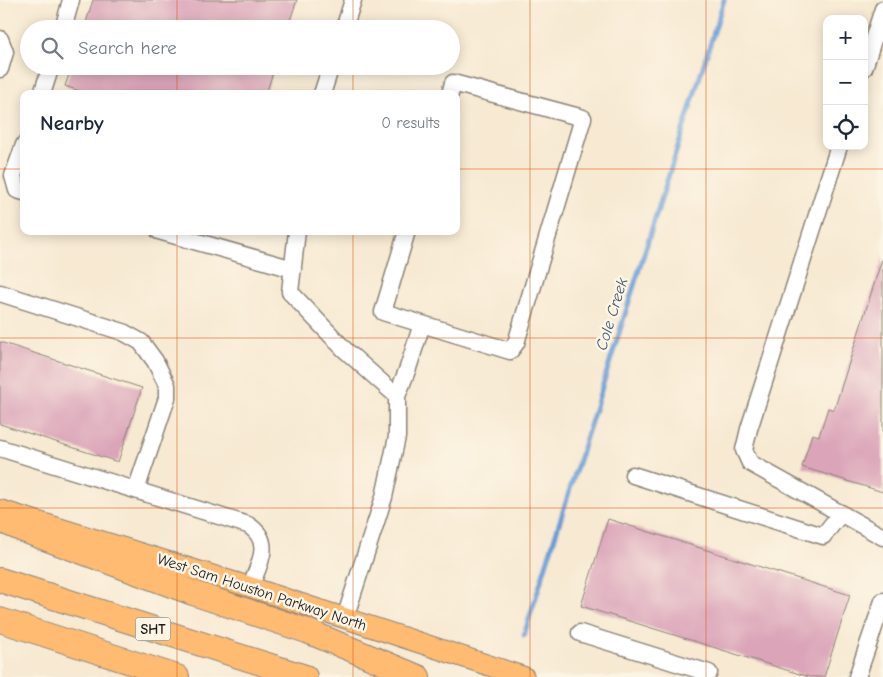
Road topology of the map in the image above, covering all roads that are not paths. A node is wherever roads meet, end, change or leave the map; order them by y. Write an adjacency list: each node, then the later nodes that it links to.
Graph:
1 (71, 0): 4 (lane)
2 (353, 0): 5 (lane)
3 (883, 9): 7 (lane)
4 (65, 20)
5 (347, 20)
6 (0, 39): 8 (lane)
7 (867, 60)
8 (0, 69)
9 (48, 75): 11 (lane)
10 (329, 75): 12 (lane)
11 (43, 90)
12 (323, 90)
13 (451, 90): 22 (lane)
14 (838, 150): 28 (lane)
15 (20, 156): 16 (lane)
16 (20, 191)
17 (173, 235): 20 (lane)
18 (297, 235): 20 (lane)
19 (407, 235): 22 (lane)
20 (293, 269): 23 (lane)
21 (0, 293): 26 (lane)
22 (422, 324): 23 (lane)
23 (397, 396): 34 (lane)
24 (0, 448): 26 (lane)
25 (633, 475): 28 (lane)
26 (136, 490): 32 (lane)
27 (0, 510): 32 (main road, West Sam Houston Parkway North)
28 (841, 514): 30 (lane)
29 (0, 520): 40 (highway)
30 (883, 537)
31 (0, 580): 39 (highway, SHT)
32 (250, 587): 34 (main road, West Sam Houston Parkway North)
33 (883, 601): 42 (lane)
34 (345, 618): 41 (main road, West Sam Houston Parkway North)
35 (0, 620): 38 (highway, SHT)
36 (580, 633): 37 (lane)
37 (712, 676)
38 (177, 677)
39 (305, 677)
40 (418, 677)
41 (524, 677)
42 (857, 677)

